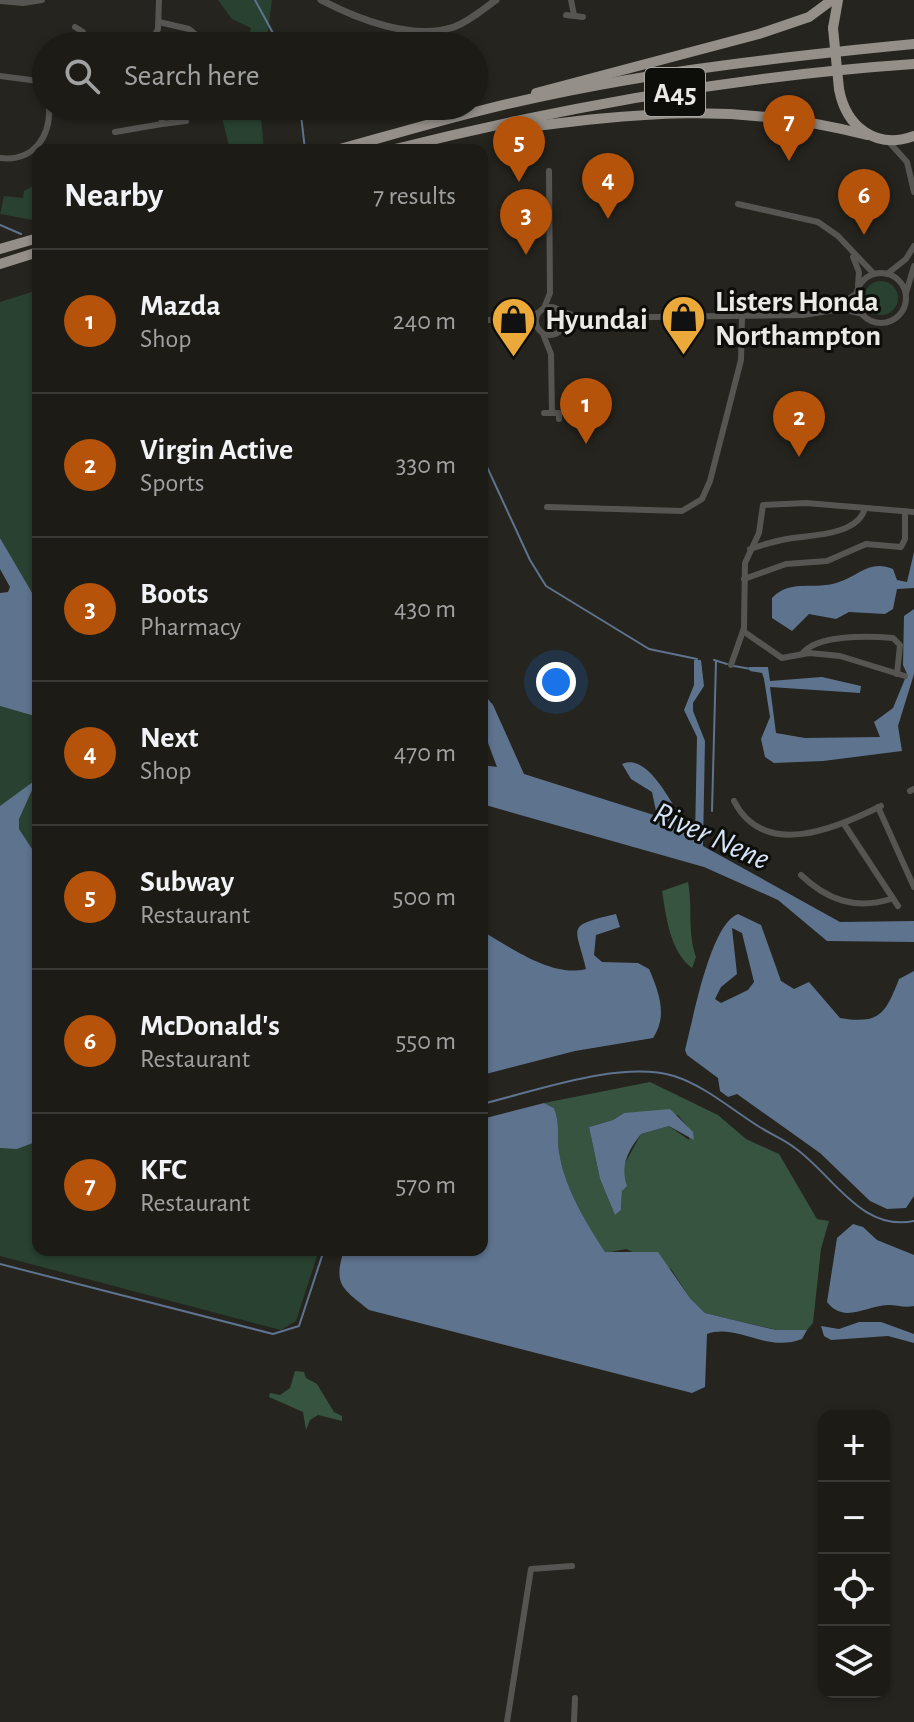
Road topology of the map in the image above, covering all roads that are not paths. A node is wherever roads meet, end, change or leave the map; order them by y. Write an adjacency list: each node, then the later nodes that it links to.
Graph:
1 (159, 0): 9 (street)
2 (321, 0): 3 (street)
3 (496, 0)
4 (571, 0): 8 (street)
5 (835, 0): 19 (highway); 27 (highway, bridge)
6 (3, 1): 7 (street)
7 (42, 3)
8 (583, 17)
9 (159, 22): 13 (street); 14 (street)
10 (90, 25): 12 (street)
11 (75, 27): 12 (street)
12 (83, 32)
13 (155, 32)
14 (193, 32)
15 (914, 44): 20 (highway, A45)
16 (914, 64): 29 (highway, A45)
17 (0, 76): 18 (street)
18 (32, 80)
19 (488, 108)
20 (488, 109)
21 (47, 120): 31 (street)
22 (162, 120): 25 (street)
23 (445, 120): 32 (highway, A45)
24 (186, 121): 25 (street)
25 (162, 124): 26 (street)
26 (119, 129)
27 (867, 135): 29 (highway); 30 (highway)
28 (914, 136): 30 (highway)
29 (439, 138): 33 (highway, A45)
30 (888, 141): 37 (street)
31 (40, 144)
32 (359, 144)
33 (415, 144)
34 (32, 151): 35 (street)
35 (0, 158)
36 (549, 171): 49 (street)
37 (914, 192)
38 (738, 204): 42 (street)
39 (32, 240): 41 (highway)
40 (914, 246): 47 (street)
41 (0, 249)
42 (852, 253): 46 (street); 48 (street)
43 (32, 254): 44 (highway)
44 (0, 264)
45 (914, 266): 50 (street)
46 (874, 274): 47 (street); 48 (street)
47 (887, 274): 50 (street)
48 (857, 291): 53 (street); 54 (street)
49 (550, 293): 51 (street); 52 (street)
50 (905, 293): 54 (street)
51 (540, 310): 52 (street); 58 (street); 59 (street)
52 (559, 310): 56 (street); 60 (street)
53 (830, 311): 54 (street); 55 (street)
54 (863, 314)
55 (742, 317): 56 (street); 64 (street)
56 (582, 318): 60 (street)
57 (488, 320): 58 (street)
58 (517, 320): 59 (street)
59 (537, 326): 61 (street)
60 (561, 329): 61 (street); 62 (street)
61 (542, 333): 62 (street)
62 (551, 354): 63 (street)
63 (559, 419)
64 (547, 507)
65 (865, 508): 66 (street); 68 (street); 68 (street)
66 (905, 511): 67 (street); 69 (street)
67 (914, 512)
68 (750, 549): 69 (street)
69 (744, 579): 70 (street)
70 (743, 631): 71 (street); 72 (street)
71 (802, 654): 71 (street)
72 (731, 665)
73 (734, 801): 74 (street)
74 (844, 824): 76 (street); 77 (street)
75 (801, 875): 77 (street)
76 (914, 887)
77 (891, 899): 78 (street)
78 (898, 906)
79 (572, 1566): 81 (street)
80 (575, 1698): 82 (street)
81 (507, 1722)
82 (574, 1722)

